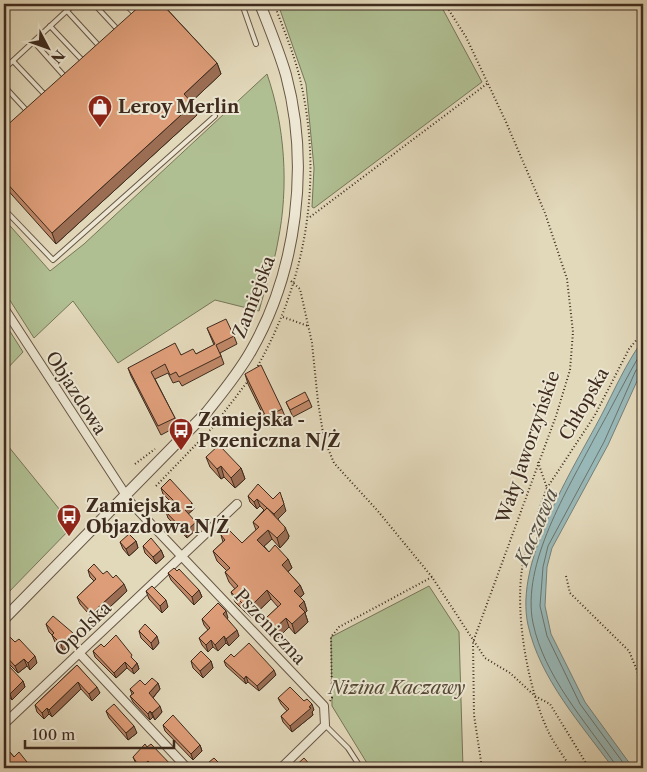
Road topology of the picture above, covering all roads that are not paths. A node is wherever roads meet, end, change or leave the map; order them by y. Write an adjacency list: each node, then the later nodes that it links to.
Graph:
1 (74, 4): 7 (lane)
2 (94, 4): 12 (lane)
3 (125, 4): 8 (lane)
4 (242, 4): 16 (lane)
5 (260, 4): 41 (street, Zamiejska)
6 (145, 10): 8 (lane)
7 (67, 11): 10 (lane); 17 (lane)
8 (137, 17): 9 (lane)
9 (132, 22)
10 (50, 26): 14 (lane); 21 (lane)
11 (126, 27): 12 (lane)
12 (120, 32): 13 (lane)
13 (114, 38)
14 (34, 42): 20 (lane); 25 (lane)
15 (108, 43): 17 (lane)
16 (256, 44)
17 (102, 49): 18 (lane)
18 (96, 54)
19 (91, 59): 21 (lane)
20 (13, 61): 23 (lane); 29 (lane)
21 (85, 64): 22 (lane)
22 (80, 69)
23 (4, 70)
24 (74, 74): 25 (lane)
25 (68, 80): 27 (lane)
26 (4, 86): 32 (lane)
27 (61, 86)
28 (54, 92): 29 (lane)
29 (48, 98): 30 (lane)
30 (42, 103)
31 (36, 109): 32 (lane)
32 (30, 114): 34 (lane)
33 (215, 116): 39 (lane)
34 (24, 119)
35 (4, 120): 37 (lane)
36 (18, 124): 37 (lane)
37 (13, 129): 38 (lane)
38 (8, 133)
39 (4, 209)
40 (4, 308): 41 (street, Objazdowa)
41 (124, 494): 43 (street, Pszeniczna); 44 (street, Zamiejska)
42 (237, 504): 43 (street)
43 (182, 555): 45 (street, Opolska); 47 (street, Pszeniczna)
44 (4, 619)
45 (80, 654): 46 (street, Opolska); 48 (street)
46 (4, 724)
47 (325, 725): 49 (street); 50 (lane)
48 (187, 768)
49 (281, 768)
50 (362, 768)

